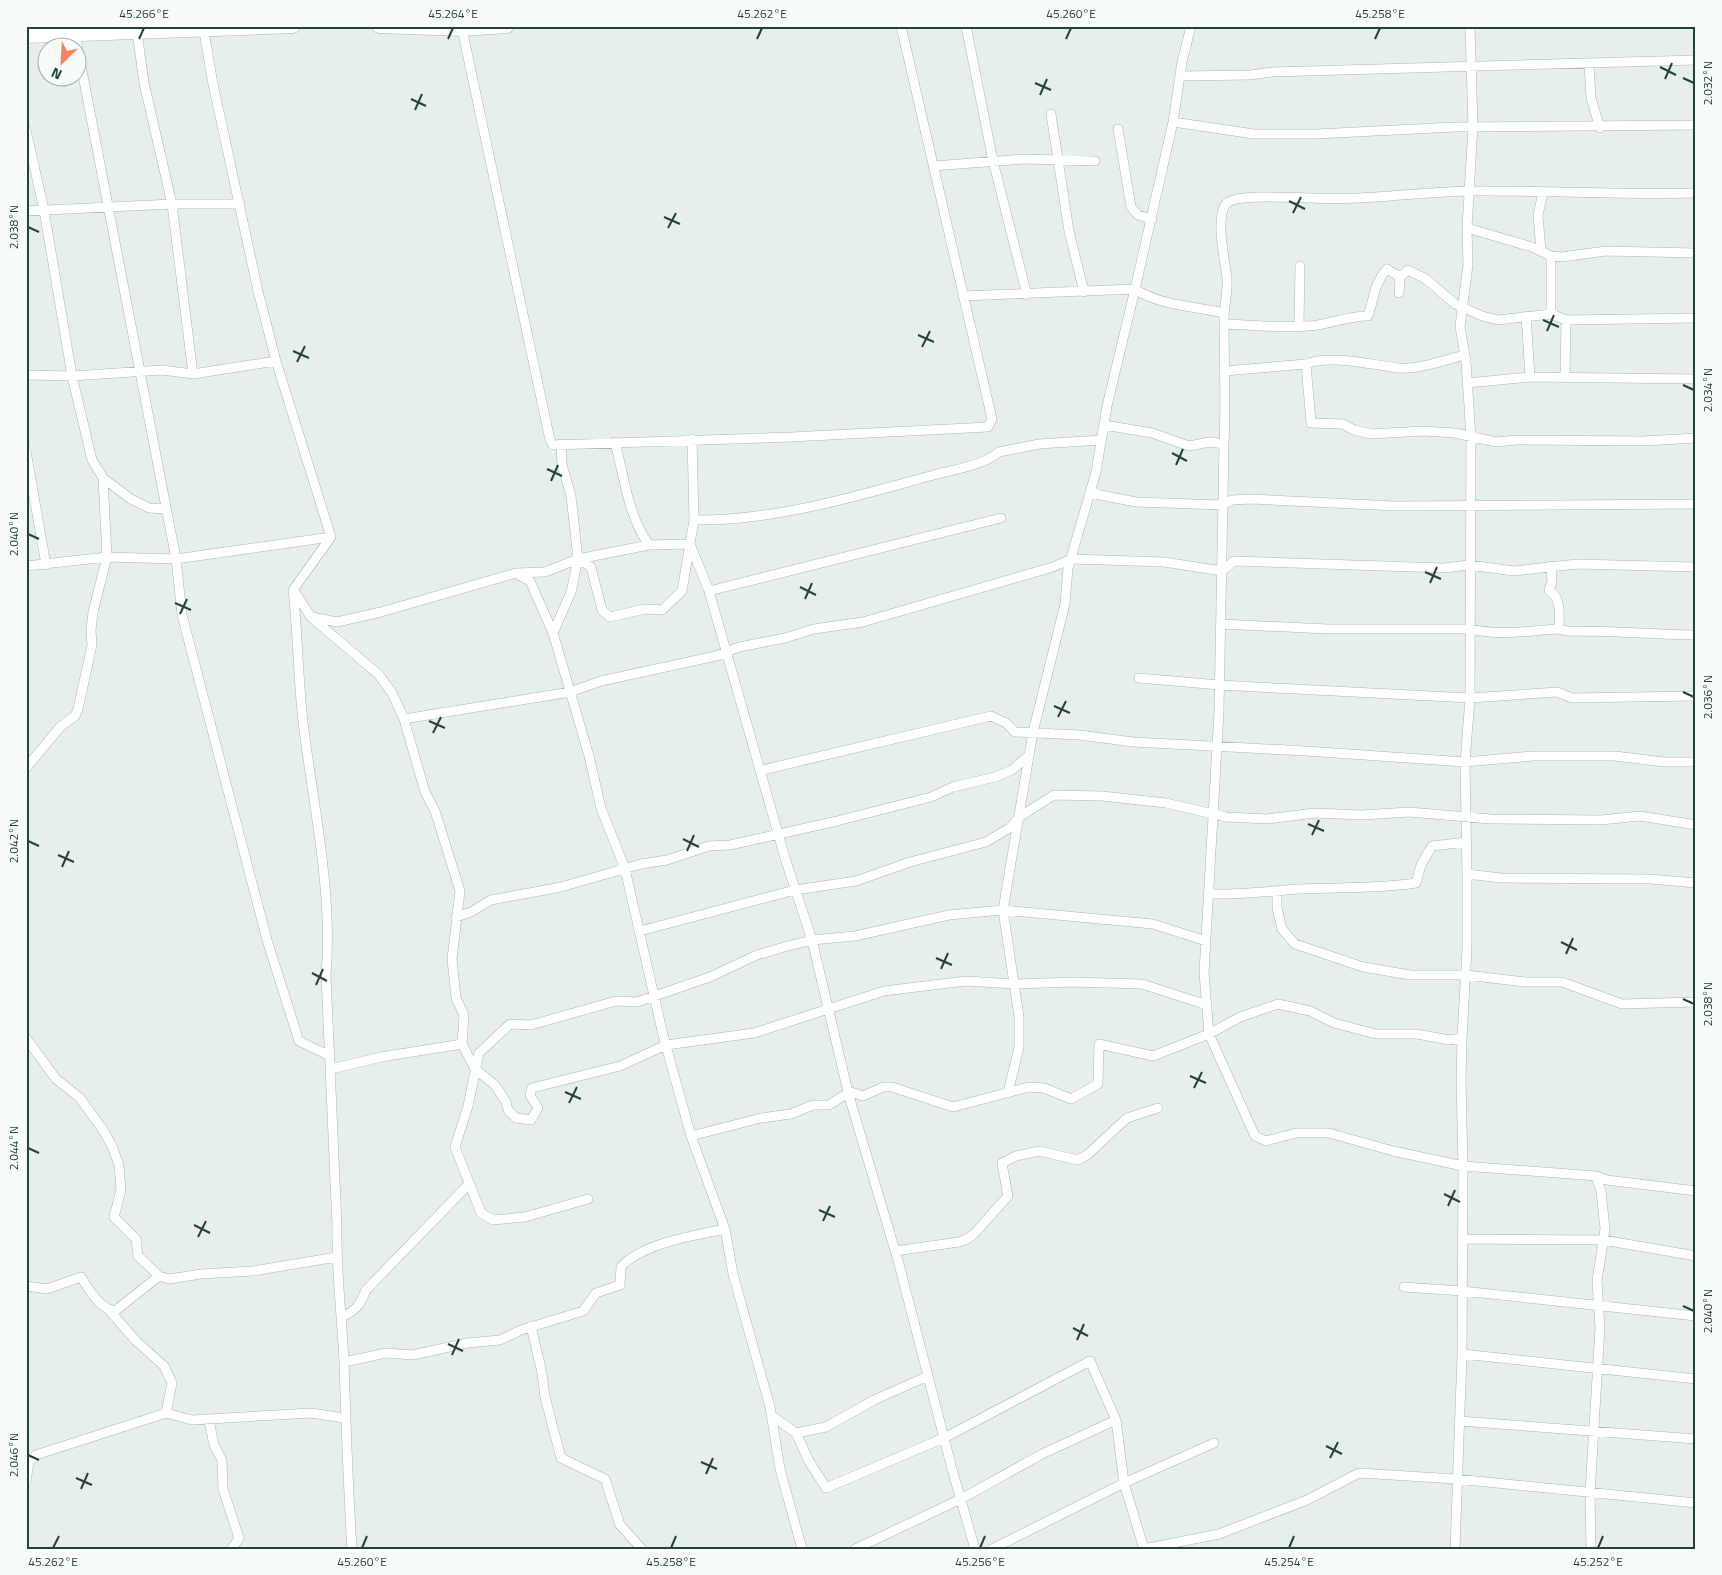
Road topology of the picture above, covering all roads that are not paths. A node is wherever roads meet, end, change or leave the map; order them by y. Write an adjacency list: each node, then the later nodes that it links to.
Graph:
1 (293, 26): 9 (main road)
2 (379, 26): 3 (main road)
3 (383, 26): 10 (main road)
4 (507, 26): 10 (main road)
5 (901, 26): 29 (street)
6 (966, 26): 27 (street)
7 (1191, 26): 18 (street)
8 (1470, 26): 16 (street)
9 (204, 28): 12 (main road); 34 (street)
10 (462, 29): 76 (street)
11 (41, 31): 13 (main road); 14 (main road)
12 (136, 32): 13 (main road); 33 (street)
13 (76, 34): 35 (street)
14 (26, 36)
15 (1696, 60): 17 (street)
16 (1472, 64): 17 (street); 18 (street); 22 (street)
17 (1589, 64): 23 (street)
18 (1180, 76): 20 (street)
19 (1050, 114): 26 (street)
20 (1173, 122): 22 (street); 38 (street)
21 (1696, 125): 23 (street)
22 (1473, 127): 23 (street); 30 (street)
23 (1600, 128)
24 (1118, 129): 38 (street)
25 (26, 130): 36 (street)
26 (1058, 158): 27 (street); 28 (street); 46 (street)
27 (992, 161): 29 (street); 48 (street)
28 (1094, 161)
29 (933, 166): 49 (street)
30 (1469, 191): 31 (street); 39 (street); 51 (street)
31 (1543, 192): 32 (street); 40 (street)
32 (1696, 193)
33 (172, 204): 34 (street); 35 (street); 63 (street)
34 (240, 204): 59 (street)
35 (108, 208): 36 (street); 62 (street)
36 (44, 210): 37 (street); 65 (street)
37 (26, 211)
38 (1152, 219): 45 (street)
39 (1467, 228): 40 (street); 50 (street)
40 (1541, 251): 42 (street)
41 (1696, 253): 42 (street)
42 (1551, 256): 52 (street)
43 (1300, 266): 57 (street)
44 (1400, 277): 47 (street); 50 (street); 57 (street)
45 (1135, 289): 46 (street); 51 (street); 70 (street)
46 (1084, 292): 48 (street)
47 (1399, 294)
48 (1027, 295): 49 (street)
49 (963, 296): 73 (street)
50 (1462, 307): 53 (street); 58 (street)
51 (1224, 312): 56 (street)
52 (1551, 314): 53 (street); 55 (street)
53 (1526, 316): 67 (street)
54 (1696, 318): 55 (street)
55 (1566, 320): 66 (street)
56 (1224, 324): 57 (street); 61 (street)
57 (1299, 326)
58 (1464, 355): 60 (street); 69 (street)
59 (276, 361): 63 (street); 87 (street)
60 (1306, 364): 61 (street); 71 (street)
61 (1224, 371): 77 (street)
62 (140, 372): 63 (street); 65 (street); 84 (street)
63 (193, 374)
64 (26, 375): 65 (street)
65 (72, 376): 79 (street)
66 (1565, 376): 67 (street); 68 (street)
67 (1530, 377): 69 (street)
68 (1696, 380)
69 (1467, 383): 71 (street)
70 (1104, 425): 74 (street); 77 (street)
71 (1471, 437): 72 (street); 83 (street)
72 (1696, 438)
73 (692, 440): 75 (street); 86 (street)
74 (1101, 440): 80 (street); 86 (street)
75 (616, 442): 76 (street); 89 (street)
76 (561, 444): 91 (street)
77 (1224, 444): 82 (street)
78 (26, 451): 95 (street)
79 (103, 478): 84 (street); 90 (street)
80 (1090, 493): 82 (street); 93 (street)
81 (1696, 504): 83 (street)
82 (1223, 505): 83 (street); 99 (street)
83 (1470, 506): 94 (street)
84 (165, 509): 92 (street)
85 (1001, 518): 102 (street)
86 (694, 520): 88 (street)
87 (331, 537): 92 (street); 101 (street)
88 (690, 544): 89 (street); 91 (street); 102 (street)
89 (648, 545): 91 (street)
90 (107, 557): 92 (street); 95 (street); 121 (street)
91 (578, 558): 100 (street); 107 (street)
92 (176, 559): 151 (street)
93 (1071, 559): 99 (street); 109 (street); 116 (street)
94 (1469, 564): 97 (street); 99 (street); 105 (street)
95 (46, 565): 96 (street)
96 (26, 566)
97 (1551, 566): 98 (street); 106 (street)
98 (1696, 567)
99 (1222, 572): 104 (street)
100 (516, 573): 103 (street); 107 (street)
101 (293, 590): 103 (street); 151 (street)
102 (709, 591): 109 (street)
103 (311, 617): 115 (street)
104 (1221, 624): 105 (street); 111 (street)
105 (1469, 629): 106 (street); 114 (street)
106 (1559, 629): 108 (street)
107 (552, 633): 112 (street)
108 (1696, 635)
109 (728, 652): 112 (street); 122 (street)
110 (1139, 678): 111 (street)
111 (1219, 685): 114 (street); 117 (street)
112 (570, 692): 115 (street); 129 (street)
113 (1696, 696): 114 (street)
114 (1470, 698): 119 (street)
115 (404, 719): 136 (street)
116 (1033, 732): 117 (street); 118 (street); 122 (street)
117 (1216, 748): 119 (street); 123 (street)
118 (1029, 756): 125 (street); 127 (street)
119 (1465, 762): 120 (street); 124 (street)
120 (1696, 762)
121 (26, 768)
122 (762, 770): 127 (street)
123 (1212, 813): 124 (street); 125 (street); 134 (street)
124 (1467, 816): 126 (street); 128 (street)
125 (1019, 817): 132 (street); 135 (street)
126 (1696, 825)
127 (778, 833): 129 (street); 132 (street)
128 (1466, 842): 130 (street); 133 (street)
129 (625, 869): 136 (street); 137 (street)
130 (1467, 874): 131 (street); 140 (street)
131 (1696, 882)
132 (795, 890): 137 (street); 138 (street)
133 (1277, 892): 134 (street); 140 (street)
134 (1208, 894): 139 (street)
135 (1003, 910): 138 (street); 139 (street); 141 (street)
136 (456, 917): 149 (street)
137 (640, 931): 142 (street)
138 (812, 940): 142 (street); 145 (street)
139 (1206, 941): 144 (street)
140 (1466, 975): 143 (street); 148 (street)
141 (1014, 984): 144 (street); 145 (street); 154 (street)
142 (654, 996): 150 (street); 153 (street)
143 (1696, 1002)
144 (1207, 1005): 146 (street)
145 (828, 1011): 150 (street); 155 (street)
146 (1209, 1034): 148 (street); 154 (street); 158 (street)
147 (26, 1038): 169 (street)
148 (1462, 1038): 158 (street)
149 (462, 1044): 152 (street); 153 (street)
150 (666, 1045): 153 (street); 157 (street)
151 (330, 1056): 152 (street)
152 (331, 1069): 168 (street)
153 (475, 1069): 160 (street)
154 (1008, 1093): 155 (street)
155 (848, 1094): 157 (street); 166 (street)
156 (1158, 1108): 166 (street)
157 (691, 1136): 163 (street)
158 (1463, 1166): 159 (street); 164 (street)
159 (1596, 1176): 161 (street); 165 (street)
160 (469, 1184): 162 (street); 176 (street)
161 (1696, 1191)
162 (588, 1199)
163 (724, 1229): 177 (street); 184 (street)
164 (1462, 1239): 165 (street); 172 (street)
165 (1603, 1240): 167 (street); 173 (street)
166 (896, 1251): 181 (street)
167 (1696, 1256)
168 (337, 1257): 169 (street); 176 (street)
169 (159, 1276): 174 (street)
170 (26, 1286): 174 (street)
171 (1404, 1287): 172 (street)
172 (1462, 1290): 173 (street); 178 (street)
173 (1599, 1306): 175 (street); 180 (street)
174 (108, 1310): 183 (street)
175 (1696, 1316)
176 (341, 1317): 179 (street)
177 (531, 1326): 179 (street); 202 (street)
178 (1462, 1354): 180 (street); 188 (street)
179 (344, 1362): 185 (street)
180 (1596, 1369): 182 (street); 189 (street)
181 (928, 1376): 190 (street); 191 (street)
182 (1696, 1379)
183 (166, 1413): 186 (street); 195 (street)
184 (772, 1416): 190 (street); 203 (street)
185 (344, 1418): 186 (street); 201 (street)
186 (209, 1420): 200 (street)
187 (1116, 1420): 191 (street); 196 (street); 198 (street)
188 (1459, 1421): 189 (street); 194 (street)
189 (1593, 1432): 192 (street); 197 (street)
190 (796, 1434): 191 (street)
191 (944, 1438): 198 (street)
192 (1696, 1439)
193 (1214, 1443): 196 (street)
194 (1456, 1479): 197 (street); 207 (street); 208 (street)
195 (26, 1481)
196 (1124, 1483): 206 (street); 207 (street)
197 (1590, 1493): 199 (street); 209 (street)
198 (961, 1499): 204 (street); 205 (street)
199 (1696, 1503)
200 (232, 1549)
201 (352, 1549)
202 (642, 1549)
203 (802, 1549)
204 (855, 1549)
205 (975, 1549)
206 (992, 1549)
207 (1144, 1549)
208 (1455, 1549)
209 (1591, 1549)

